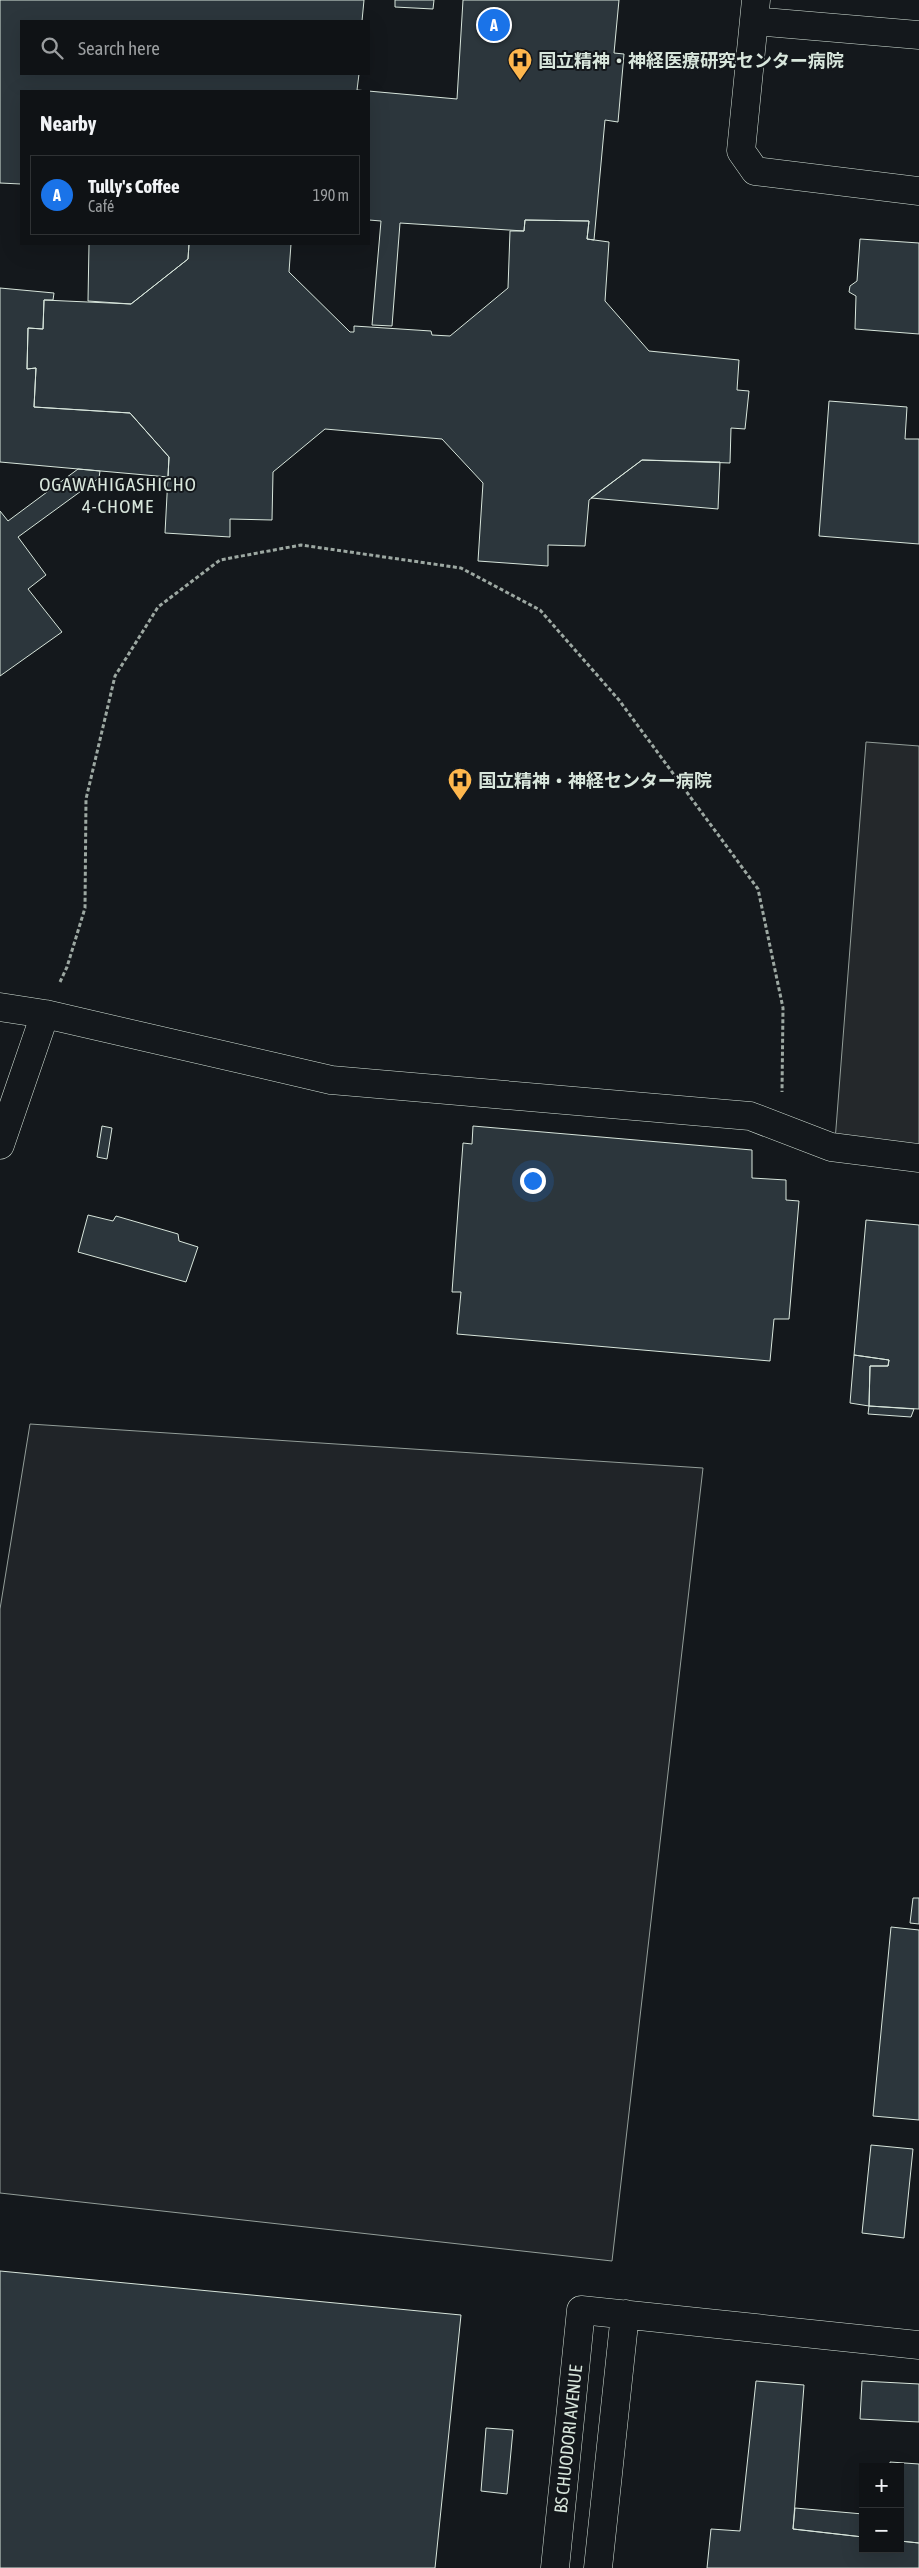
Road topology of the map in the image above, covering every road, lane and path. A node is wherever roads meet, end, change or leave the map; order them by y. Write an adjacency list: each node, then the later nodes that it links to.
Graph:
1 (755, 11): 2 (street); 3 (street)
2 (919, 35)
3 (919, 191)
4 (0, 1007): 5 (street)
5 (45, 1014): 6 (street); 6 (path); 7 (street)
6 (779, 1129): 8 (street)
7 (0, 1145)
8 (919, 1158)
9 (625, 2314): 10 (street); 11 (street, BS CHUODORI AVENUE); 12 (street)
10 (919, 2345)
11 (554, 2568)
12 (598, 2568)

